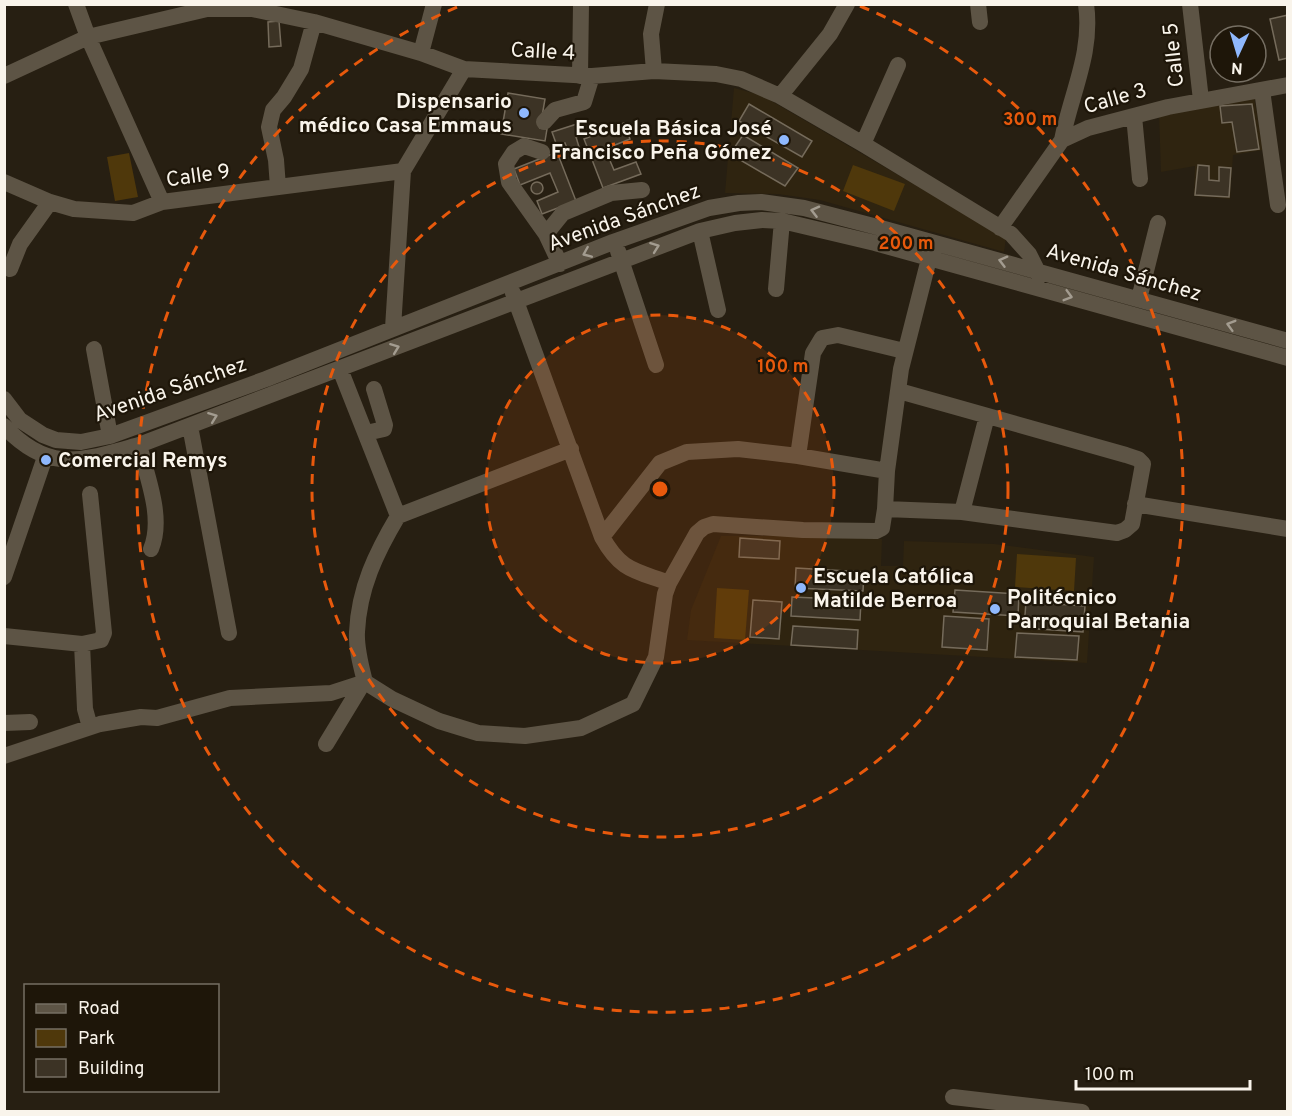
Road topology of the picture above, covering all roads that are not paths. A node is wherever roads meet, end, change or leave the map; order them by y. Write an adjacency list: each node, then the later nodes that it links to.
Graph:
1 (76, 4): 12 (street)
2 (434, 4): 13 (street)
3 (581, 4): 18 (street)
4 (657, 4): 16 (street)
5 (847, 4): 21 (street)
6 (978, 4): 11 (street)
7 (1086, 4): 25 (street)
8 (1190, 4): 22 (street, Calle 5)
9 (218, 7): 10 (street, Calle 4); 12 (street, Calle 4)
10 (314, 22): 13 (street, Calle 4); 31 (street)
11 (980, 22)
12 (88, 37): 17 (street, Calle 4); 34 (street)
13 (421, 53): 15 (street, Calle 4)
14 (898, 65): 26 (street)
15 (464, 69): 18 (street, Calle 4); 28 (street)
16 (654, 71): 18 (street, Calle 4); 21 (street, Calle 4)
17 (4, 76)
18 (586, 76): 24 (street)
19 (1287, 85): 20 (street, Calle 3)
20 (1262, 90): 22 (street, Calle 3); 35 (street)
21 (780, 96): 26 (street, Calle 4)
22 (1201, 100): 23 (street, Calle 3)
23 (1134, 116): 25 (street, Calle 3); 29 (street)
24 (544, 123)
25 (1062, 140): 38 (street)
26 (863, 144): 38 (street, Calle 4)
27 (542, 152): 40 (street)
28 (403, 171): 31 (street, Calle 9); 53 (street)
29 (1140, 179)
30 (4, 182): 33 (street, Calle 9)
31 (278, 187): 34 (street, Calle 9)
32 (642, 190): 40 (street)
33 (50, 202): 34 (street, Calle 9); 45 (street)
34 (162, 202)
35 (1278, 205)
36 (782, 221): 39 (street, Avenida Sánchez); 42 (street, Avenida Sánchez); 48 (street)
37 (1158, 223): 50 (street)
38 (999, 228): 46 (street, Calle 4)
39 (700, 231): 43 (street, Avenida Sánchez, one-way to 39); 52 (street)
40 (546, 234): 44 (street)
41 (613, 242): 42 (street, Avenida Sánchez, one-way to 41); 43 (street); 44 (street, Avenida Sánchez, one-way to 44)
42 (932, 250): 46 (street, Avenida Sánchez, one-way to 42); 49 (street, Avenida Sánchez); 56 (street)
43 (622, 260): 51 (street, Avenida Sánchez); 58 (street)
44 (560, 264): 47 (street, Avenida Sánchez)
45 (10, 269)
46 (1037, 270): 49 (street, Calle 4); 50 (street, Avenida Sánchez)
47 (509, 284): 51 (street); 53 (street, Avenida Sánchez)
48 (776, 288)
49 (1045, 290): 57 (street, Avenida Sánchez, one-way to 57)
50 (1139, 299): 54 (street, Avenida Sánchez, one-way to 50)
51 (516, 302): 59 (street, Avenida Sánchez, one-way to 51); 69 (street)
52 (718, 310)
53 (393, 328): 67 (street, Avenida Sánchez)
54 (1287, 341)
55 (93, 349): 67 (street)
56 (904, 351): 61 (street); 70 (street)
57 (1287, 358)
58 (656, 365)
59 (340, 369): 65 (street, Avenida Sánchez, one-way to 59); 66 (street)
60 (374, 389): 66 (street)
61 (899, 391): 63 (street); 72 (street)
62 (4, 399): 67 (street, Avenida Sánchez)
63 (987, 416): 74 (street); 76 (street)
64 (4, 426): 71 (street, Avenida Sánchez)
65 (190, 426): 68 (street, Avenida Sánchez); 84 (street)
66 (366, 433): 77 (street)
67 (110, 436)
68 (139, 445): 71 (street, Avenida Sánchez); 80 (street)
69 (571, 449): 77 (street); 79 (street)
70 (798, 456): 72 (street); 79 (street)
71 (45, 457): 81 (street)
72 (887, 471): 75 (street)
73 (90, 494): 86 (street)
74 (1135, 504): 76 (street); 78 (street)
75 (885, 509): 76 (street); 83 (street)
76 (962, 512)
77 (398, 516): 87 (street)
78 (1287, 529)
79 (602, 537): 83 (street)
80 (151, 549)
81 (8, 555): 82 (street)
82 (4, 577)
83 (669, 583): 87 (street)
84 (229, 633)
85 (4, 636): 86 (street)
86 (82, 644): 90 (street)
87 (364, 682): 90 (street); 91 (street)
88 (30, 722): 89 (street)
89 (4, 723)
90 (90, 727): 92 (street)
91 (326, 744)
92 (4, 756)
93 (953, 1097): 94 (street)
94 (1082, 1112)

